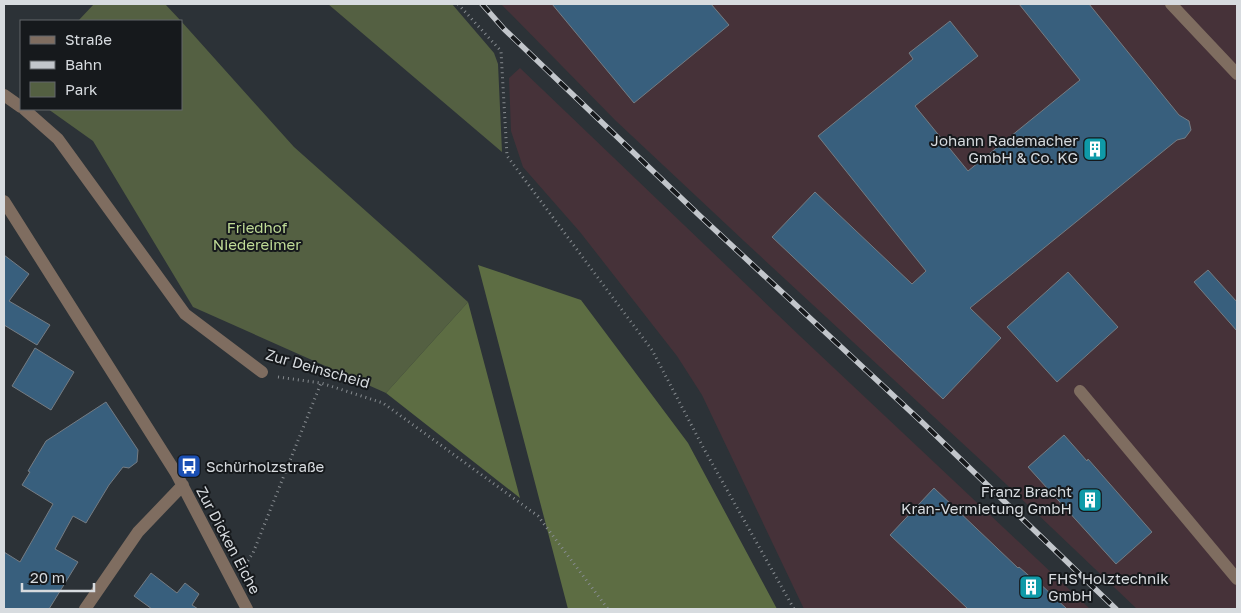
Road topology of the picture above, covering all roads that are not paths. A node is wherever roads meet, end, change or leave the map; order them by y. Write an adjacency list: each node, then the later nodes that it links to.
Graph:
1 (1171, 4): 2 (street)
2 (1237, 74)
3 (4, 95): 4 (street, Zur Deinscheid)
4 (20, 106)
5 (25, 110): 7 (street, Zur Deinscheid)
6 (4, 201): 9 (street)
7 (262, 372)
8 (1080, 391): 10 (street)
9 (183, 485): 11 (street); 12 (street, Zur Dicken Eiche)
10 (1237, 579)
11 (85, 609)
12 (247, 609)

